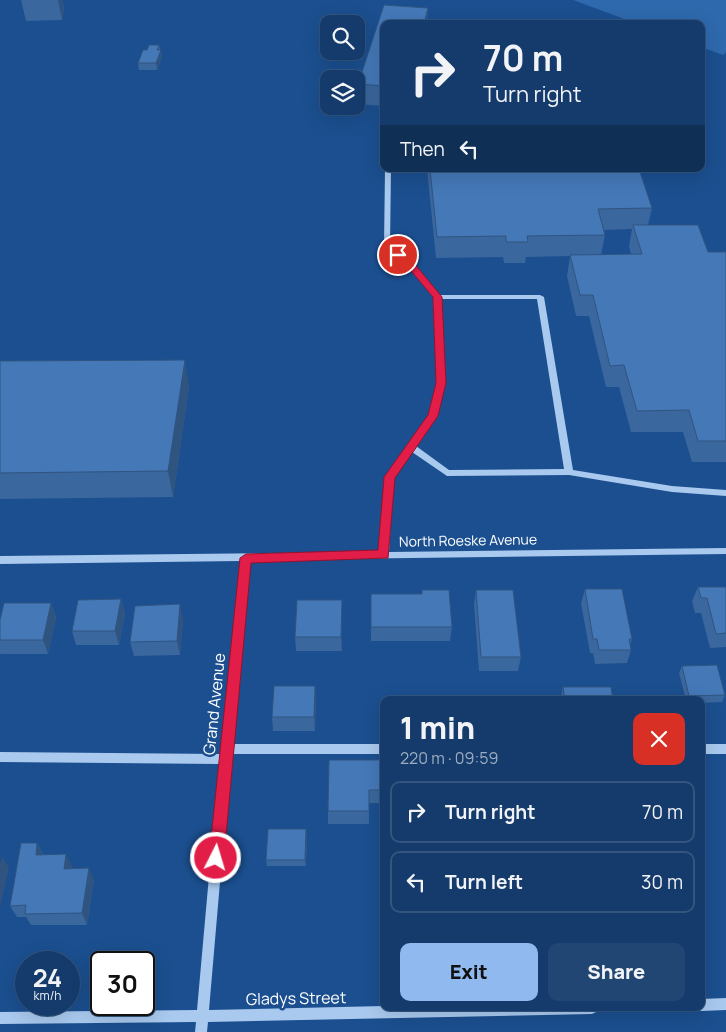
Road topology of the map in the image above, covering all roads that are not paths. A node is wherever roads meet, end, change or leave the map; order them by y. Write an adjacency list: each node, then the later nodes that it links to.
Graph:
1 (388, 172): 2 (lane)
2 (437, 297): 3 (street); 4 (street)
3 (411, 447): 4 (street); 7 (street)
4 (569, 472): 5 (lane)
5 (726, 493)
6 (726, 552): 7 (street, North Roeske Avenue)
7 (384, 555): 8 (street, North Roeske Avenue)
8 (246, 558): 9 (street, North Roeske Avenue); 13 (street, Grand Avenue)
9 (0, 560)
10 (380, 749): 13 (lane)
11 (705, 749): 12 (street)
12 (726, 749)
13 (226, 754): 14 (street); 18 (street, Grand Avenue)
14 (0, 757)
15 (726, 1004): 16 (street)
16 (705, 1005)
17 (446, 1011): 18 (street, Gladys Street)
18 (203, 1016): 19 (street, Gladys Street); 20 (street, Grand Avenue)
19 (0, 1018)
20 (202, 1032)

